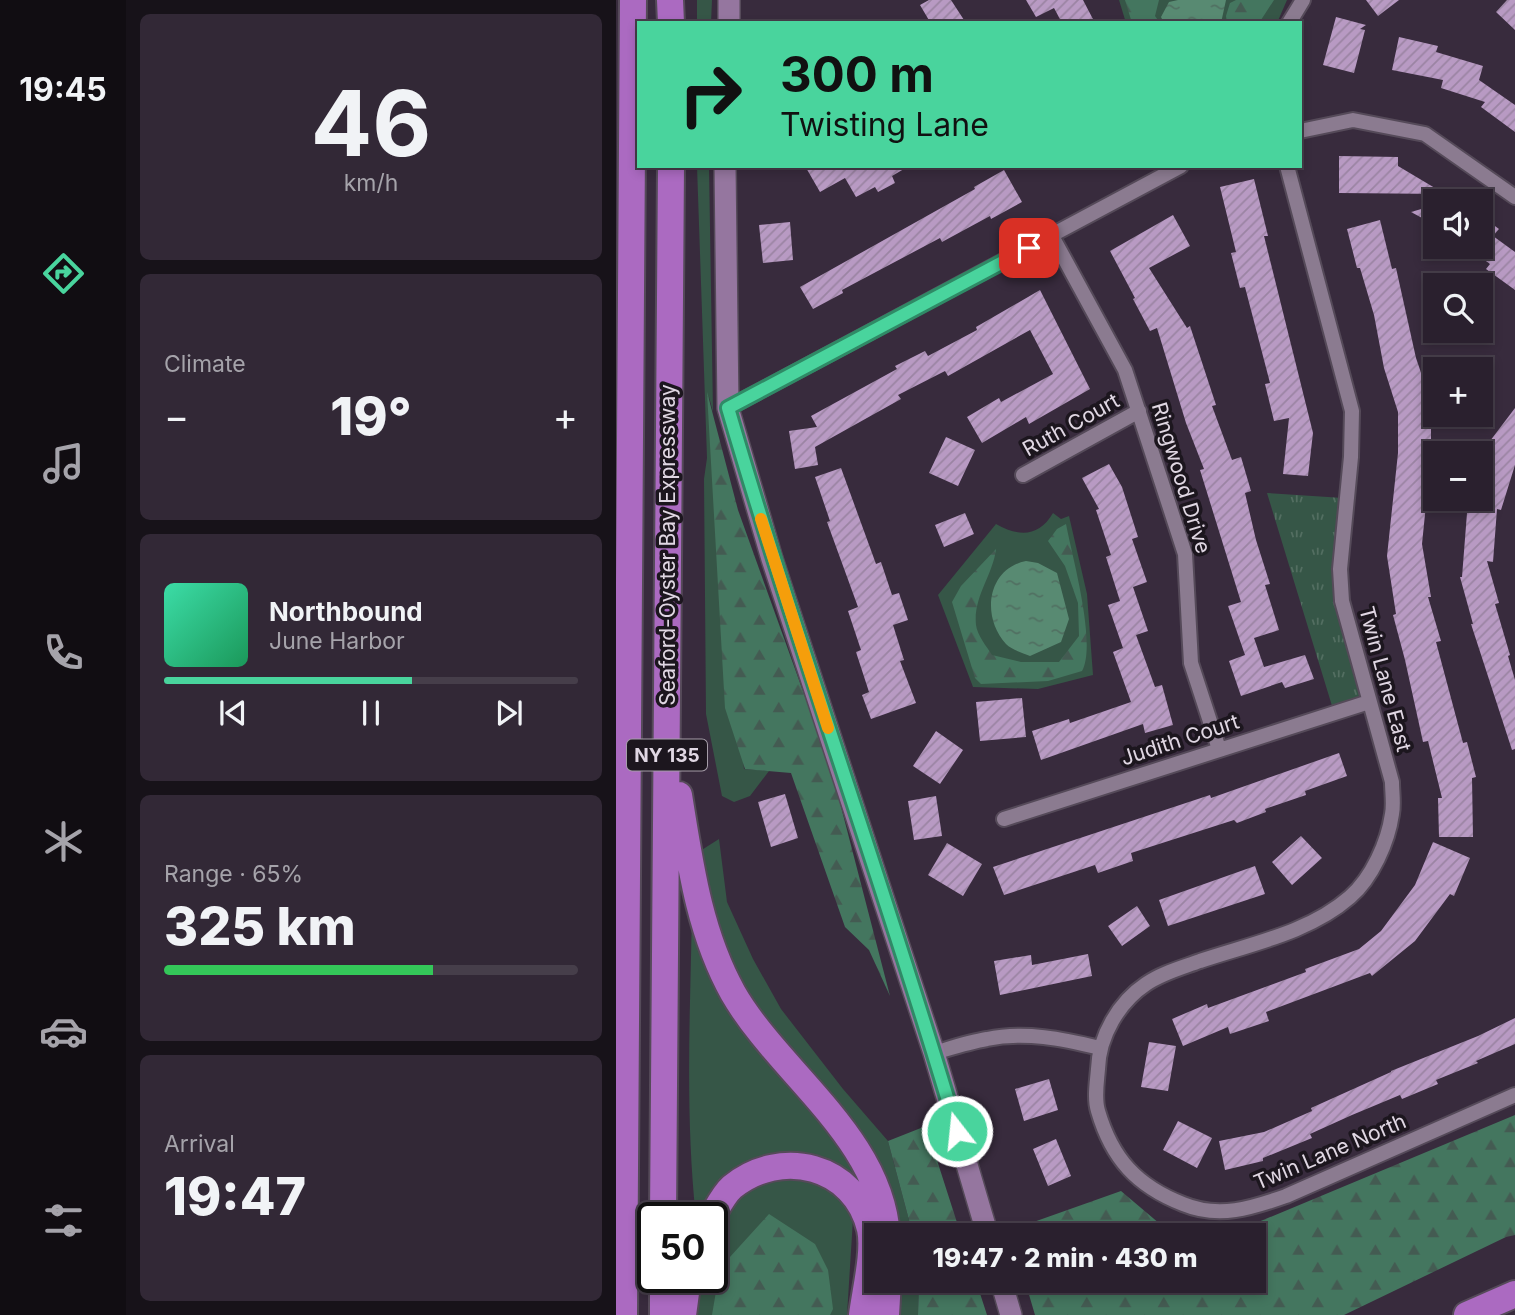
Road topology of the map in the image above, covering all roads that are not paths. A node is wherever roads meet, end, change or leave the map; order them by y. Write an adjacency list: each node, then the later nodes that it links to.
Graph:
1 (633, 0): 19 (highway, Seaford-Oyster Bay Expressway / NY 135)
2 (670, 0): 5 (highway)
3 (729, 0): 6 (main road)
4 (1303, 0): 7 (street)
5 (671, 21)
6 (729, 21)
7 (1290, 21)
8 (1302, 131): 13 (street)
9 (671, 168): 20 (highway, Seaford-Oyster Bay Expressway / NY 135)
10 (725, 168): 15 (main road)
11 (1177, 168): 14 (street)
12 (1288, 168): 18 (street, Twin Lane East)
13 (1515, 197)
14 (1052, 236): 15 (street); 16 (street, Ringwood Drive)
15 (728, 408): 25 (main road)
16 (1139, 411): 17 (street, Ruth Court); 21 (street, Ringwood Drive)
17 (1023, 475)
18 (1369, 702): 21 (street, Judith Court); 24 (street, Twin Lane East)
19 (629, 713): 23 (highway); 36 (highway, Seaford-Oyster Bay Expressway / NY 135)
20 (667, 713): 27 (highway, Seaford-Oyster Bay Expressway / NY 135); 29 (highway)
21 (1219, 749): 22 (street, Judith Court)
22 (1004, 819)
23 (616, 832)
24 (1100, 1048): 25 (street); 26 (street, Twin Lane North)
25 (934, 1053): 30 (main road)
26 (1515, 1095)
27 (663, 1202)
28 (722, 1202): 39 (highway)
29 (886, 1223)
30 (984, 1223)
31 (663, 1293): 37 (highway)
32 (686, 1293): 38 (highway)
33 (887, 1293): 40 (highway)
34 (1005, 1293): 41 (main road)
35 (1515, 1294): 42 (highway)
36 (624, 1315)
37 (663, 1315)
38 (683, 1315)
39 (862, 1315)
40 (886, 1315)
41 (1011, 1315)
42 (1467, 1315)

